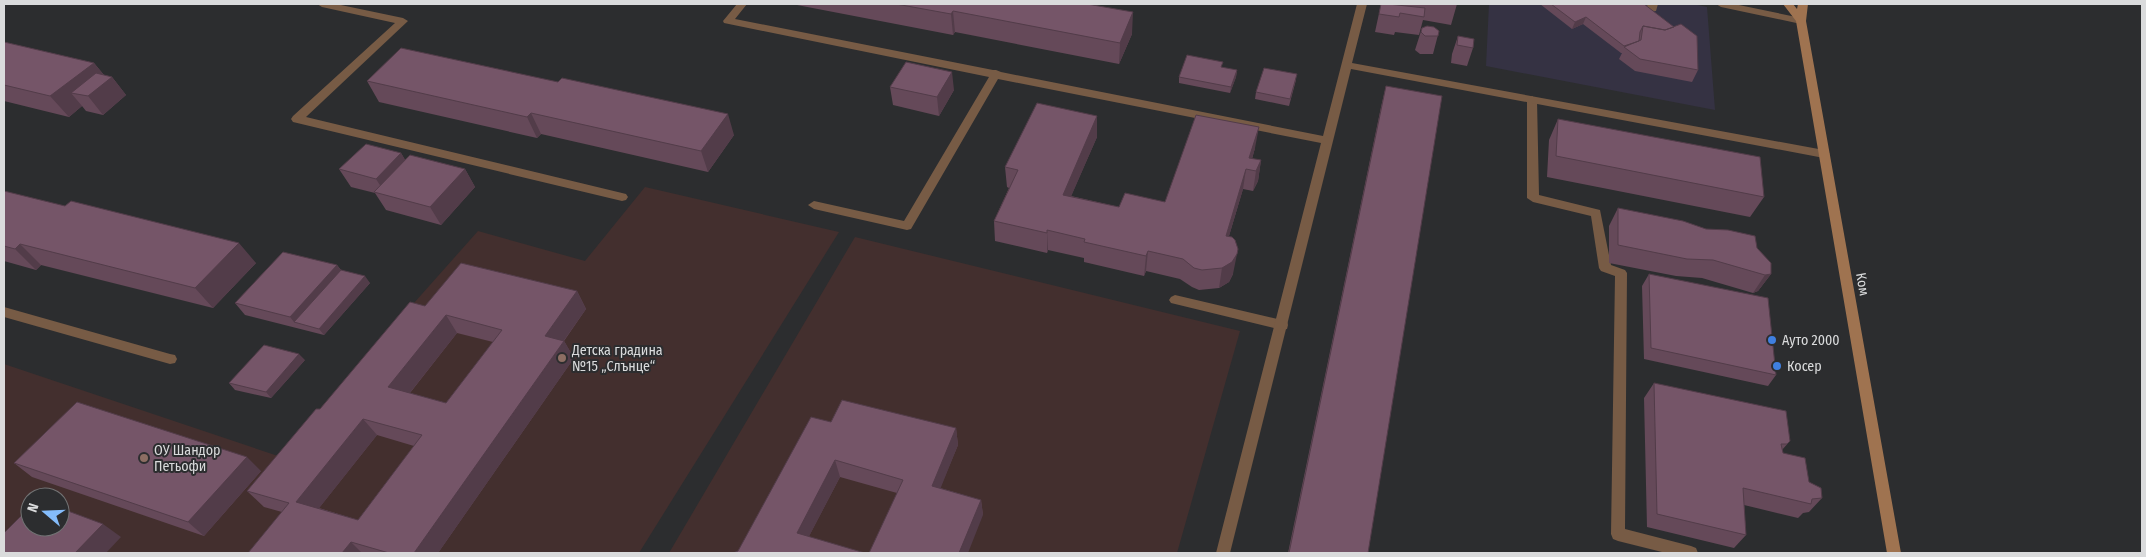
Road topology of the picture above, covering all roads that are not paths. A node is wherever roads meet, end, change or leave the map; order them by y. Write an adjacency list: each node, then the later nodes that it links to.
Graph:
1 (322, 4): 15 (street)
2 (742, 4): 11 (street)
3 (1362, 4): 10 (street)
4 (1654, 4): 8 (street)
5 (1721, 4): 9 (street)
6 (1788, 4): 9 (street)
7 (1803, 4): 9 (street)
8 (1624, 13)
9 (1801, 21): 14 (street, Ком)
10 (1347, 65): 12 (street); 13 (street)
11 (996, 73): 13 (street); 16 (street)
12 (1532, 100): 14 (street); 22 (street)
13 (1328, 141): 19 (street)
14 (1824, 154): 23 (street, Ком)
15 (622, 197)
16 (814, 205)
17 (1174, 300): 19 (street)
18 (4, 312): 20 (street)
19 (1282, 325): 21 (street)
20 (170, 359)
21 (1223, 553)
22 (1691, 553)
23 (1894, 553)

